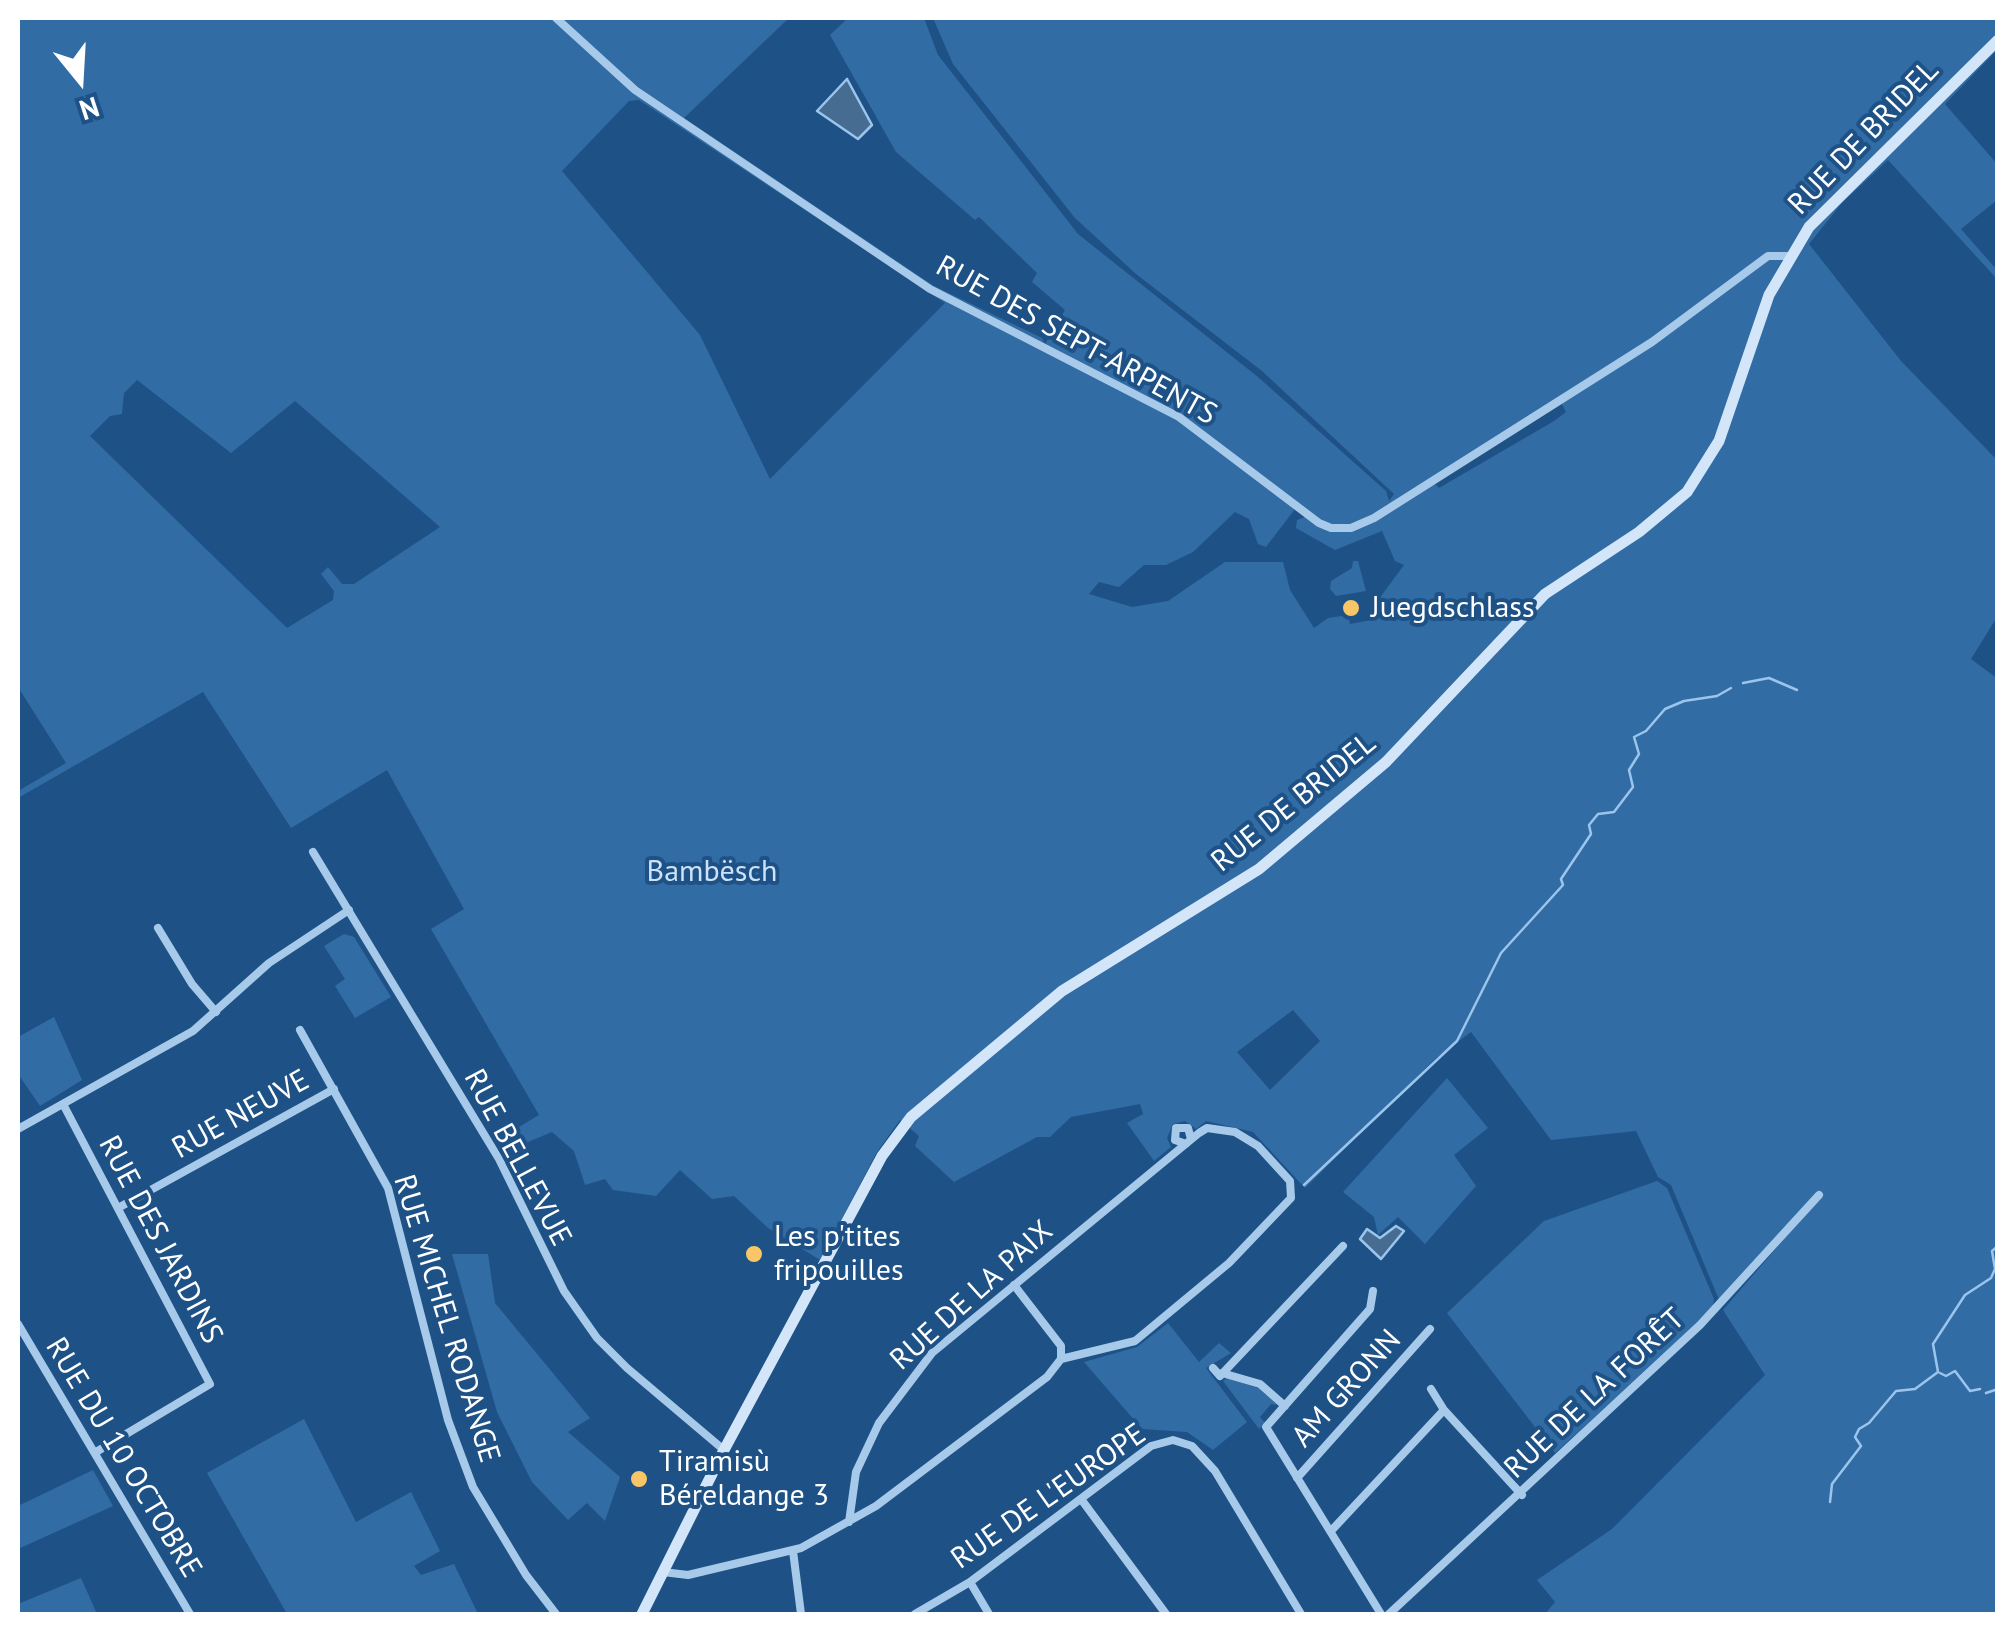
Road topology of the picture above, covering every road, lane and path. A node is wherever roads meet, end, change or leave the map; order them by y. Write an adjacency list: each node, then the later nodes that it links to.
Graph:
1 (556, 18): 3 (street, RUE DES SEPT-ARPENTS)
2 (1998, 40): 3 (main road, RUE DE BRIDEL)
3 (1789, 256): 23 (main road, RUE DE BRIDEL)
4 (313, 852): 5 (street, RUE BELLEVUE)
5 (348, 910): 7 (street); 23 (street, RUE BELLEVUE)
6 (158, 928): 7 (street)
7 (216, 1012): 10 (street)
8 (300, 1030): 9 (street, RUE MICHEL RODANGE)
9 (334, 1089): 13 (street, RUE NEUVE); 34 (street, RUE MICHEL RODANGE)
10 (63, 1104): 11 (street); 13 (street, RUE DES JARDINS)
11 (18, 1129)
12 (1818, 1195): 26 (street, RUE DE LA FORÊT)
13 (118, 1208): 24 (street, RUE DES JARDINS)
14 (1343, 1246): 21 (street, AM GRONN)
15 (1014, 1285): 19 (street); 19 (street, RUE DE LA PAIX); 28 (street, RUE DE LA PAIX)
16 (1373, 1291): 21 (street, AM GRONN)
17 (18, 1324): 24 (street, RUE DU 10 OCTOBRE)
18 (1430, 1330): 25 (street, AM GRONN)
19 (1061, 1359): 28 (street)
20 (1431, 1389): 22 (street)
21 (1285, 1406): 25 (street, AM GRONN)
22 (1444, 1410): 26 (street); 29 (street)
23 (724, 1450): 31 (main road, RUE DE BRIDEL)
24 (96, 1452): 33 (street, RUE DU 10 OCTOBRE)
25 (1298, 1478): 29 (street, AM GRONN)
26 (1522, 1495): 42 (street, RUE DE LA FORÊT)
27 (1081, 1499): 32 (street, RUE DE L'EUROPE); 39 (street); 40 (street, RUE DE L'EUROPE)
28 (849, 1522): 30 (street)
29 (1331, 1531): 41 (street, AM GRONN)
30 (793, 1552): 31 (street); 36 (street)
31 (662, 1572): 35 (main road, RUE DE BRIDEL)
32 (970, 1582): 37 (street, RUE DE L'EUROPE); 38 (street)
33 (190, 1614)
34 (556, 1614)
35 (642, 1614)
36 (802, 1614)
37 (915, 1614)
38 (988, 1614)
39 (1166, 1614)
40 (1301, 1614)
41 (1382, 1614)
42 (1389, 1614)

